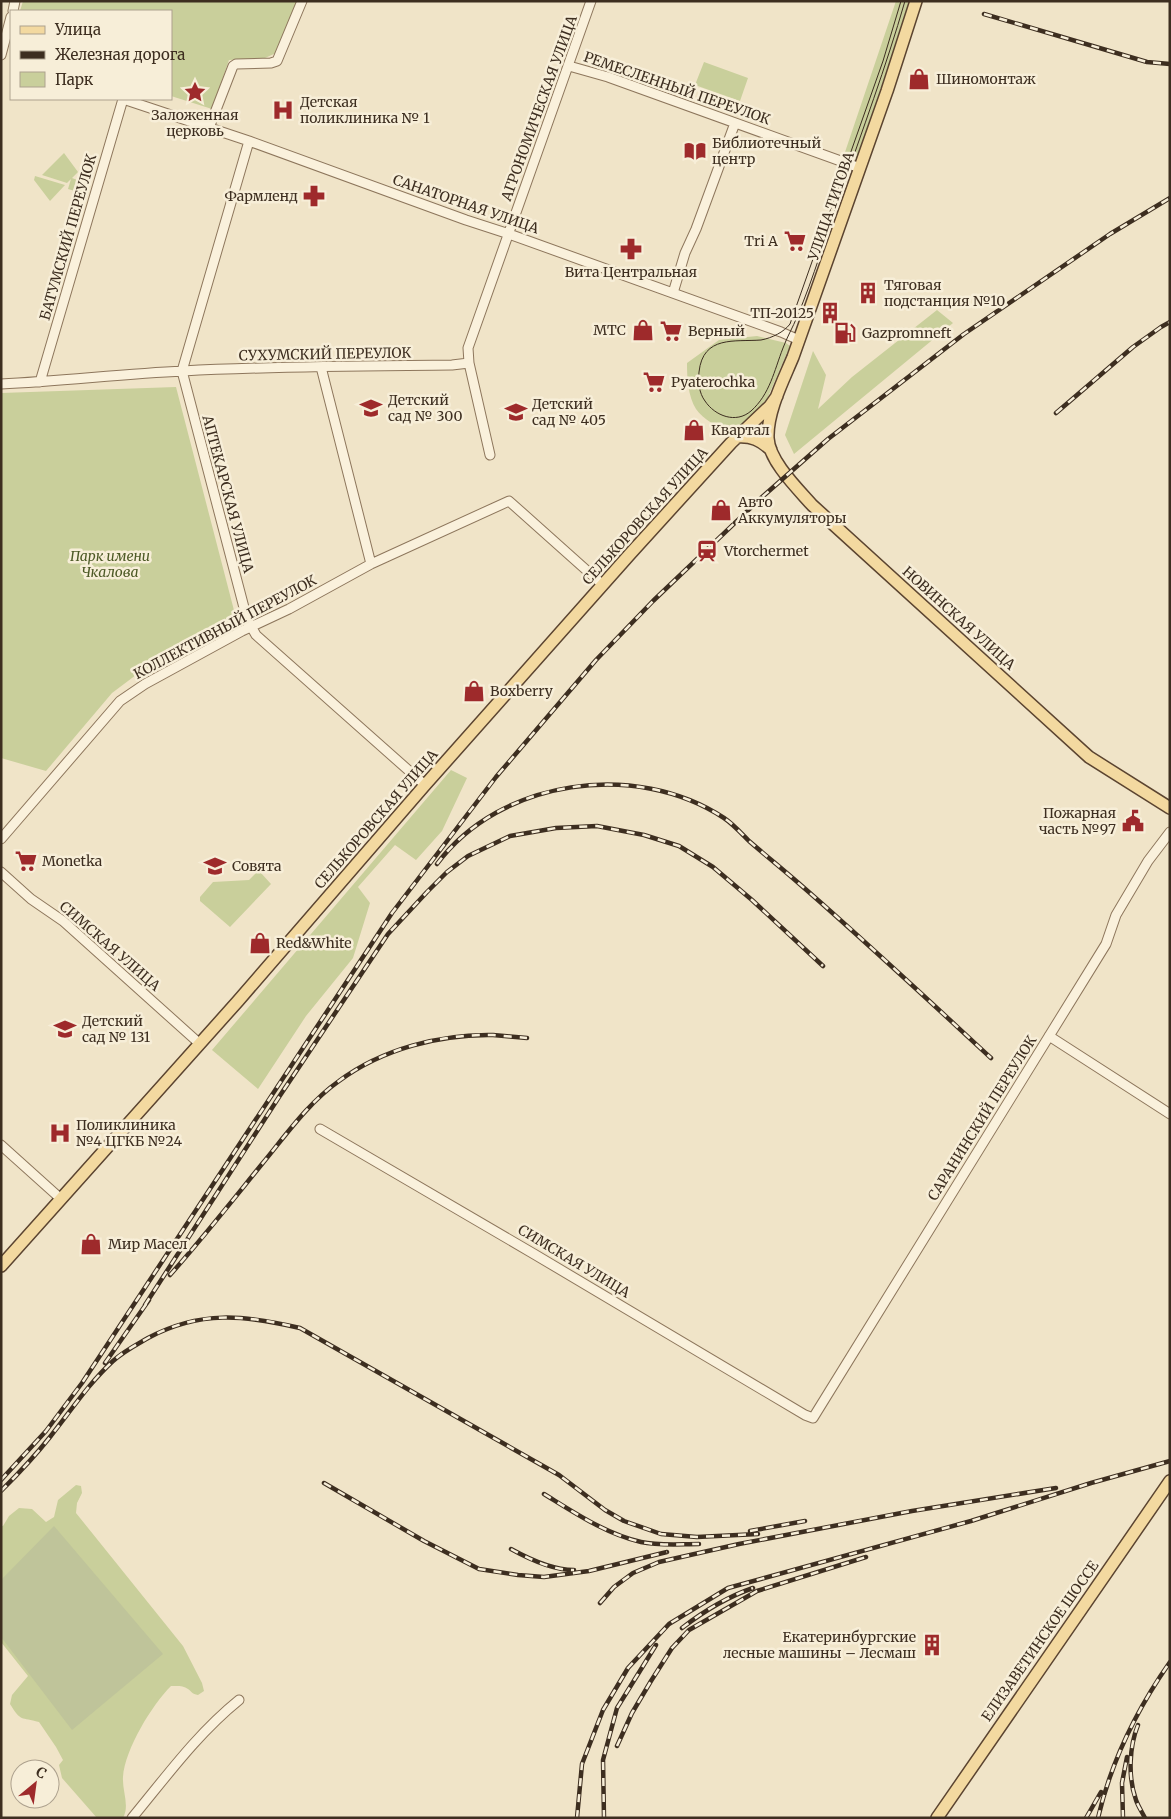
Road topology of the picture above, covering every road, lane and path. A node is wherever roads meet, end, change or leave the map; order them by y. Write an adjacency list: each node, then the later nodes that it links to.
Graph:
1 (302, 1): 10 (street)
2 (592, 1): 6 (street, АГРОНОМИЧЕСКАЯ УЛИЦА)
3 (916, 1): 12 (main road, УЛИЦА ТИТОВА)
4 (10, 21): 5 (street)
5 (1, 54)
6 (569, 66): 9 (street, РЕМЕСЛЕННЫЙ ПЕРЕУЛОК); 13 (street, АГРОНОМИЧЕСКАЯ УЛИЦА)
7 (123, 100): 19 (street, БАТУМСКИЙ ПЕРЕУЛОК)
8 (126, 100): 10 (street, САНАТОРНАЯ УЛИЦА)
9 (735, 123): 12 (street, РЕМЕСЛЕННЫЙ ПЕРЕУЛОК); 14 (street)
10 (209, 128): 11 (street, САНАТОРНАЯ УЛИЦА)
11 (250, 141): 13 (street, САНАТОРНАЯ УЛИЦА); 18 (street)
12 (860, 168): 15 (main road, УЛИЦА ТИТОВА)
13 (509, 234): 14 (street, САНАТОРНАЯ УЛИЦА); 16 (street, АГРОНОМИЧЕСКАЯ УЛИЦА)
14 (672, 293): 15 (street, САНАТОРНАЯ УЛИЦА)
15 (799, 340): 21 (main road, УЛИЦА ТИТОВА)
16 (469, 363): 17 (street, СУХУМСКИЙ ПЕРЕУЛОК); 25 (street, АГРОНОМИЧЕСКАЯ УЛИЦА)
17 (321, 367): 18 (street, СУХУМСКИЙ ПЕРЕУЛОК); 26 (street)
18 (182, 371): 19 (street, СУХУМСКИЙ ПЕРЕУЛОК); 28 (street, АПТЕКАРСКАЯ УЛИЦА)
19 (40, 382): 20 (street, СУХУМСКИЙ ПЕРЕУЛОК)
20 (1, 384)
21 (777, 396): 22 (main road, УЛИЦА ТИТОВА); 23 (main road, СЕЛЬКОРОВСКАЯ УЛИЦА)
22 (771, 420): 24 (main road, НОВИНСКАЯ УЛИЦА)
23 (737, 437): 24 (main road); 27 (main road, СЕЛЬКОРОВСКАЯ УЛИЦА)
24 (771, 451): 30 (main road, НОВИНСКАЯ УЛИЦА)
25 (490, 454)
26 (371, 564): 27 (street, КОЛЛЕКТИВНЫЙ ПЕРЕУЛОК); 28 (street, КОЛЛЕКТИВНЫЙ ПЕРЕУЛОК)
27 (603, 585): 29 (main road, СЕЛЬКОРОВСКАЯ УЛИЦА)
28 (251, 627): 29 (street, АПТЕКАРСКАЯ УЛИЦА); 32 (street, КОЛЛЕКТИВНЫЙ ПЕРЕУЛОК)
29 (425, 785): 35 (main road, СЕЛЬКОРОВСКАЯ УЛИЦА)
30 (1170, 808)
31 (1170, 832): 34 (street, САРАНИНСКИЙ ПЕРЕУЛОК)
32 (1, 839)
33 (1, 872): 35 (street, СИМСКАЯ УЛИЦА)
34 (1049, 1036): 36 (street); 41 (street, САРАНИНСКИЙ ПЕРЕУЛОК)
35 (200, 1044): 39 (main road, СЕЛЬКОРОВСКАЯ УЛИЦА)
36 (1170, 1114)
37 (320, 1129): 41 (street, СИМСКАЯ УЛИЦА)
38 (1, 1145): 39 (street)
39 (61, 1199): 40 (main road, СЕЛЬКОРОВСКАЯ УЛИЦА)
40 (1, 1266)
41 (813, 1418)
42 (1170, 1481): 45 (main road, ЕЛИЗАВЕТИНСКОЕ ШОССЕ)
43 (239, 1700): 44 (street)
44 (132, 1818)
45 (937, 1818)

